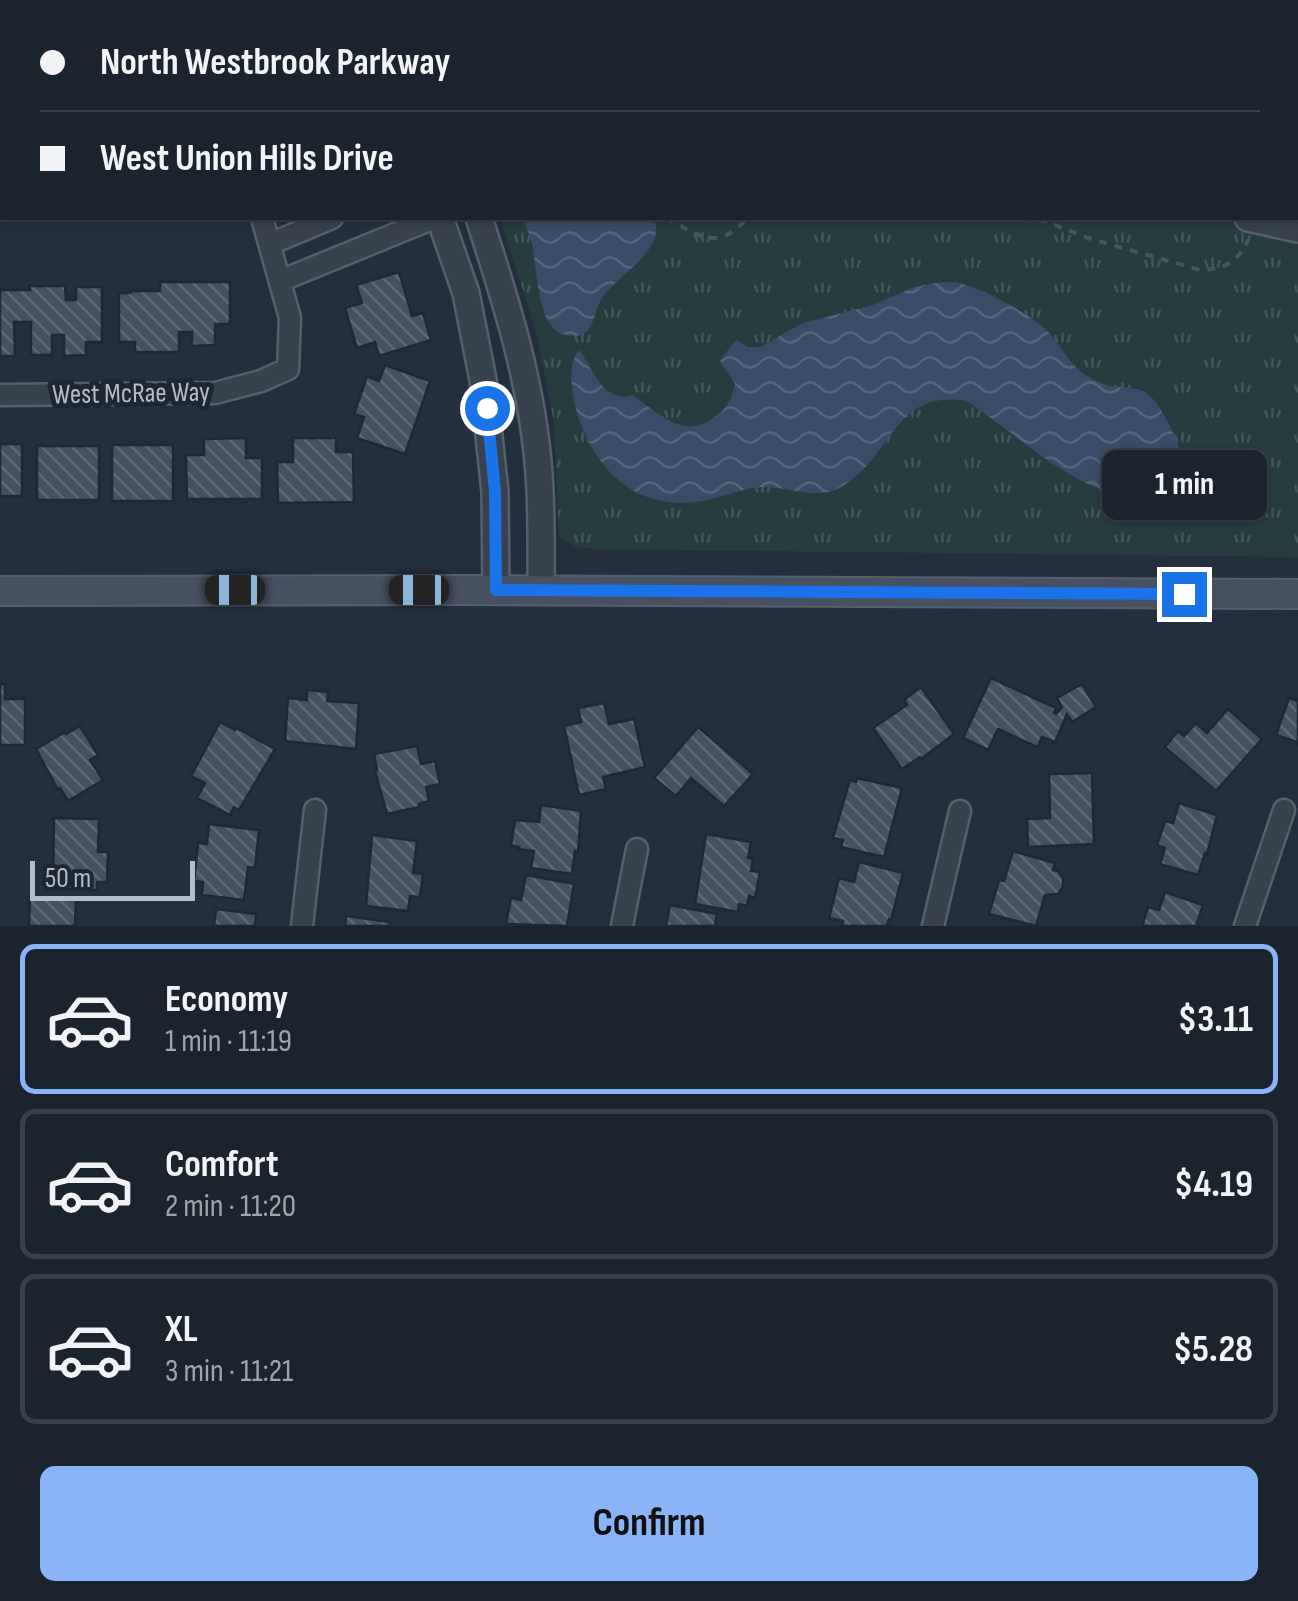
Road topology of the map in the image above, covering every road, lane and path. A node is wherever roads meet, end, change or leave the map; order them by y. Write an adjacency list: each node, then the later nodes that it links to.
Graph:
1 (263, 220): 12 (street)
2 (327, 220): 12 (street)
3 (432, 220): 13 (street)
4 (438, 220): 15 (street)
5 (480, 220): 16 (street)
6 (670, 220): 7 (path)
7 (745, 220)
8 (1022, 220): 9 (path)
9 (1252, 220)
10 (1257, 220): 11 (street)
11 (1298, 229)
12 (270, 244): 13 (street)
13 (280, 280): 14 (street, West McRae Way)
14 (0, 395)
15 (496, 590): 16 (main road); 17 (main road)
16 (541, 590): 18 (main road)
17 (0, 591)
18 (1298, 594)
19 (315, 810): 23 (street)
20 (1284, 810): 26 (street)
21 (960, 811): 25 (street)
22 (637, 849): 24 (street)
23 (302, 926)
24 (622, 926)
25 (932, 926)
26 (1245, 926)

